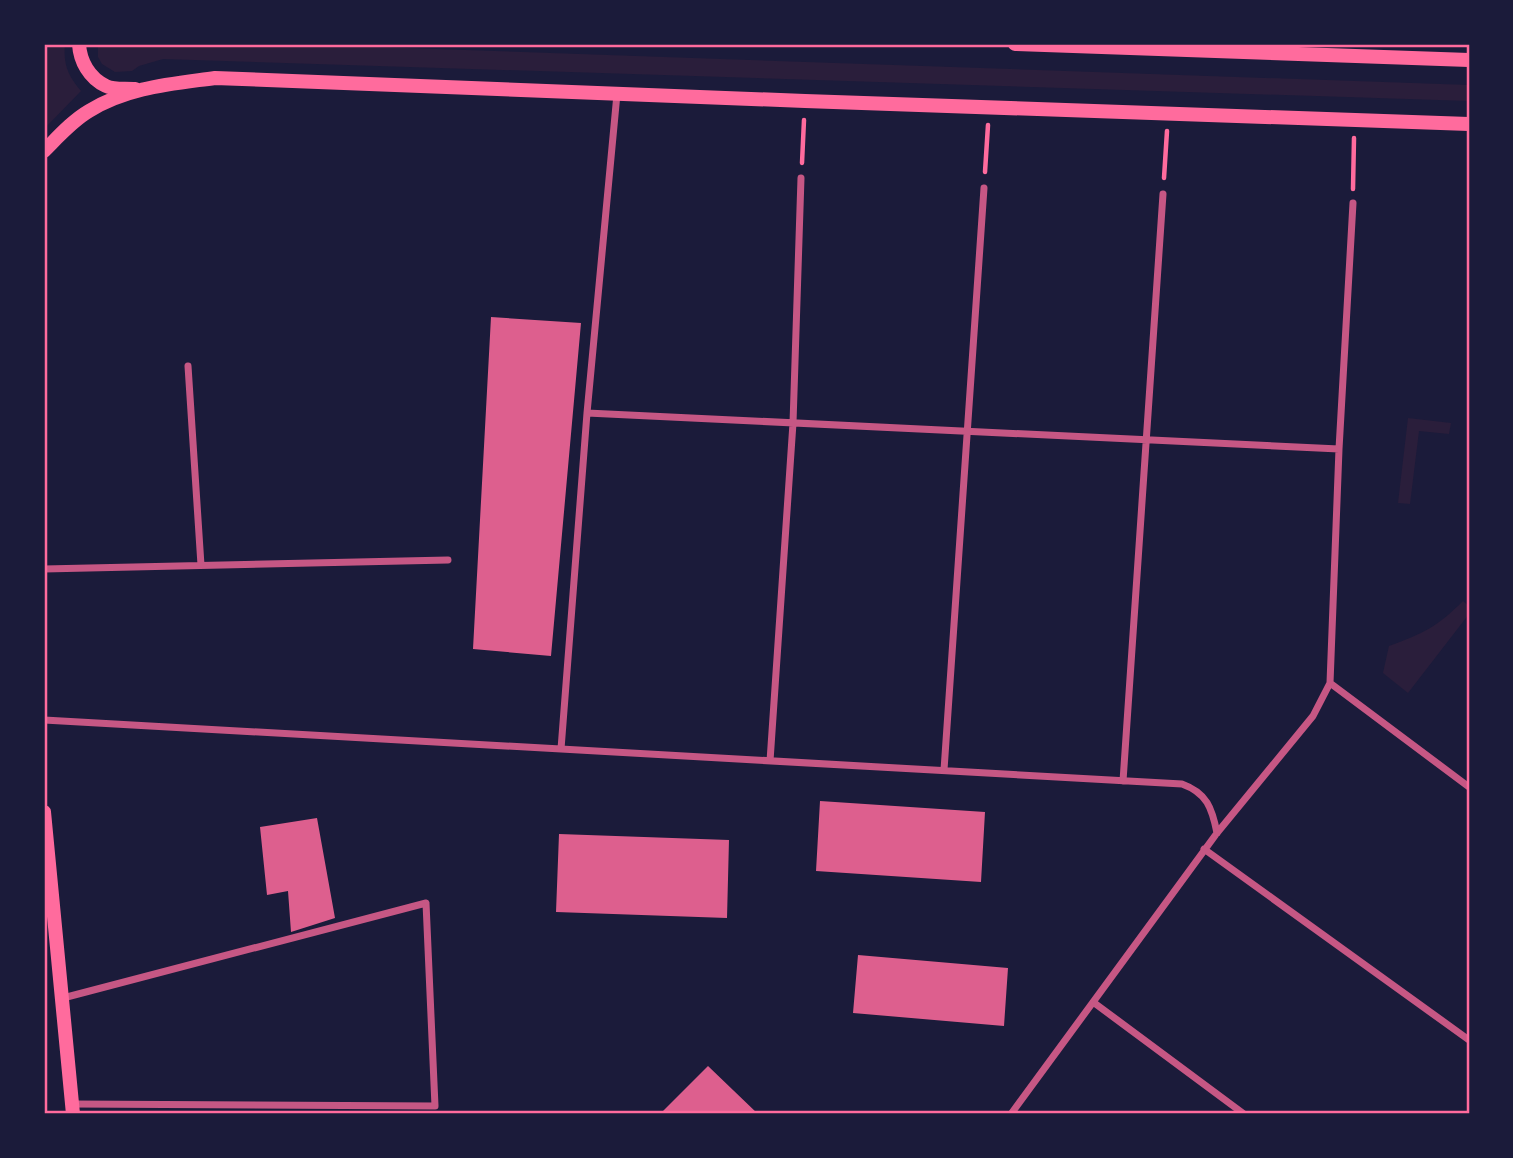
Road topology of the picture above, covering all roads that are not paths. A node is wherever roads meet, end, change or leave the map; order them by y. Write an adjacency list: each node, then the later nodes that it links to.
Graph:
1 (79, 44): 4 (main road)
2 (1015, 44): 3 (main road)
3 (1469, 60)
4 (138, 89): 5 (main road); 7 (main road)
5 (617, 94): 6 (main road); 13 (street)
6 (1469, 124)
7 (44, 151)
8 (801, 178): 14 (street)
9 (984, 188): 15 (street)
10 (1163, 194): 16 (street)
11 (1353, 203): 17 (street)
12 (188, 366): 19 (street)
13 (587, 413): 14 (street); 23 (street)
14 (793, 423): 15 (street); 24 (street)
15 (967, 431): 16 (street); 25 (street)
16 (1146, 439): 17 (street); 26 (street)
17 (1339, 449): 21 (street)
18 (447, 560): 19 (street)
19 (201, 565): 20 (street)
20 (44, 569)
21 (1330, 682): 27 (street); 29 (street)
22 (44, 720): 23 (street)
23 (561, 749): 24 (street)
24 (770, 761): 25 (street)
25 (944, 770): 26 (street)
26 (1123, 780): 29 (street)
27 (1469, 787)
28 (44, 811): 31 (main road)
29 (1217, 832): 30 (street)
30 (1205, 849): 32 (street); 33 (street)
31 (62, 998): 34 (main road); 35 (street)
32 (1093, 1002): 36 (street); 37 (street)
33 (1469, 1040)
34 (73, 1109): 35 (street)
35 (366, 1110)
36 (1011, 1114)
37 (1244, 1114)

